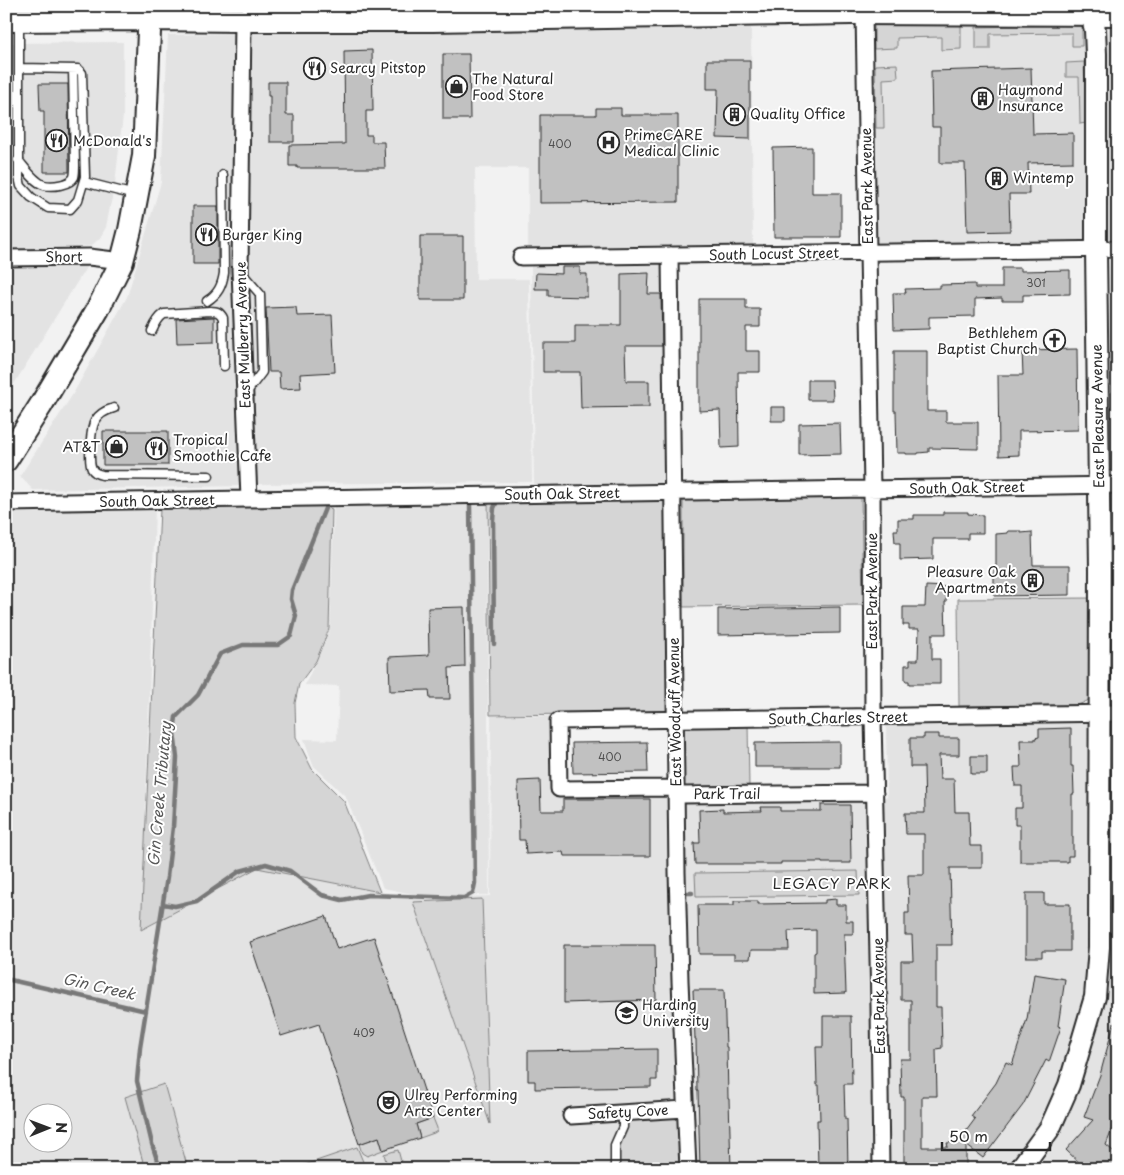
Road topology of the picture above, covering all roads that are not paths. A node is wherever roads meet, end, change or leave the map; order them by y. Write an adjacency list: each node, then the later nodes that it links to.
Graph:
1 (1046, 10): 2 (main road); 5 (main road)
2 (1090, 10): 6 (main road); 15 (street, East Pleasure Avenue)
3 (708, 11): 5 (main road); 8 (main road)
4 (150, 12): 7 (main road); 8 (main road); 14 (main road)
5 (864, 13): 17 (street, East Park Avenue)
6 (1118, 14)
7 (13, 20): 9 (lane)
8 (243, 20): 31 (street, East Mulberry Avenue)
9 (19, 68): 10 (lane); 11 (lane)
10 (73, 69): 11 (lane); 13 (lane)
11 (18, 160): 13 (lane)
12 (223, 175): 22 (lane)
13 (84, 182): 14 (lane)
14 (137, 195): 21 (main road)
15 (1096, 249): 16 (street, South Locust Street); 17 (street, South Locust Street); 28 (street, East Pleasure Avenue)
16 (1118, 249)
17 (868, 252): 18 (street, South Locust Street); 29 (street, East Park Avenue)
18 (670, 255): 19 (street, South Locust Street); 30 (street, East Woodruff Avenue)
19 (521, 257)
20 (6, 258): 21 (street, Short)
21 (122, 261): 26 (main road)
22 (207, 301)
23 (152, 331): 24 (lane)
24 (224, 366)
25 (114, 408): 27 (lane)
26 (6, 460)
27 (209, 476)
28 (1108, 485): 29 (street, South Oak Street); 33 (street, East Pleasure Avenue)
29 (872, 489): 30 (street, South Oak Street); 34 (street, East Park Avenue)
30 (672, 492): 31 (street, South Oak Street); 35 (street, East Woodruff Avenue)
31 (249, 499): 32 (street, South Oak Street)
32 (6, 503)
33 (1108, 714): 34 (street, South Charles Street); 45 (street, East Pleasure Avenue)
34 (873, 717): 35 (street, South Charles Street); 38 (street, East Park Avenue)
35 (675, 720): 36 (street, South Charles Street); 37 (street, East Woodruff Avenue)
36 (558, 721): 37 (street, Park Trail)
37 (676, 791): 38 (street, Park Trail); 39 (street, East Woodruff Avenue)
38 (875, 793): 44 (street, East Park Avenue)
39 (685, 1109): 40 (street, Safety Cove); 43 (street, East Woodruff Avenue)
40 (623, 1113): 41 (street, Safety Cove); 42 (lane)
41 (571, 1116)
42 (615, 1169)
43 (688, 1169)
44 (881, 1169)
45 (1020, 1169)

